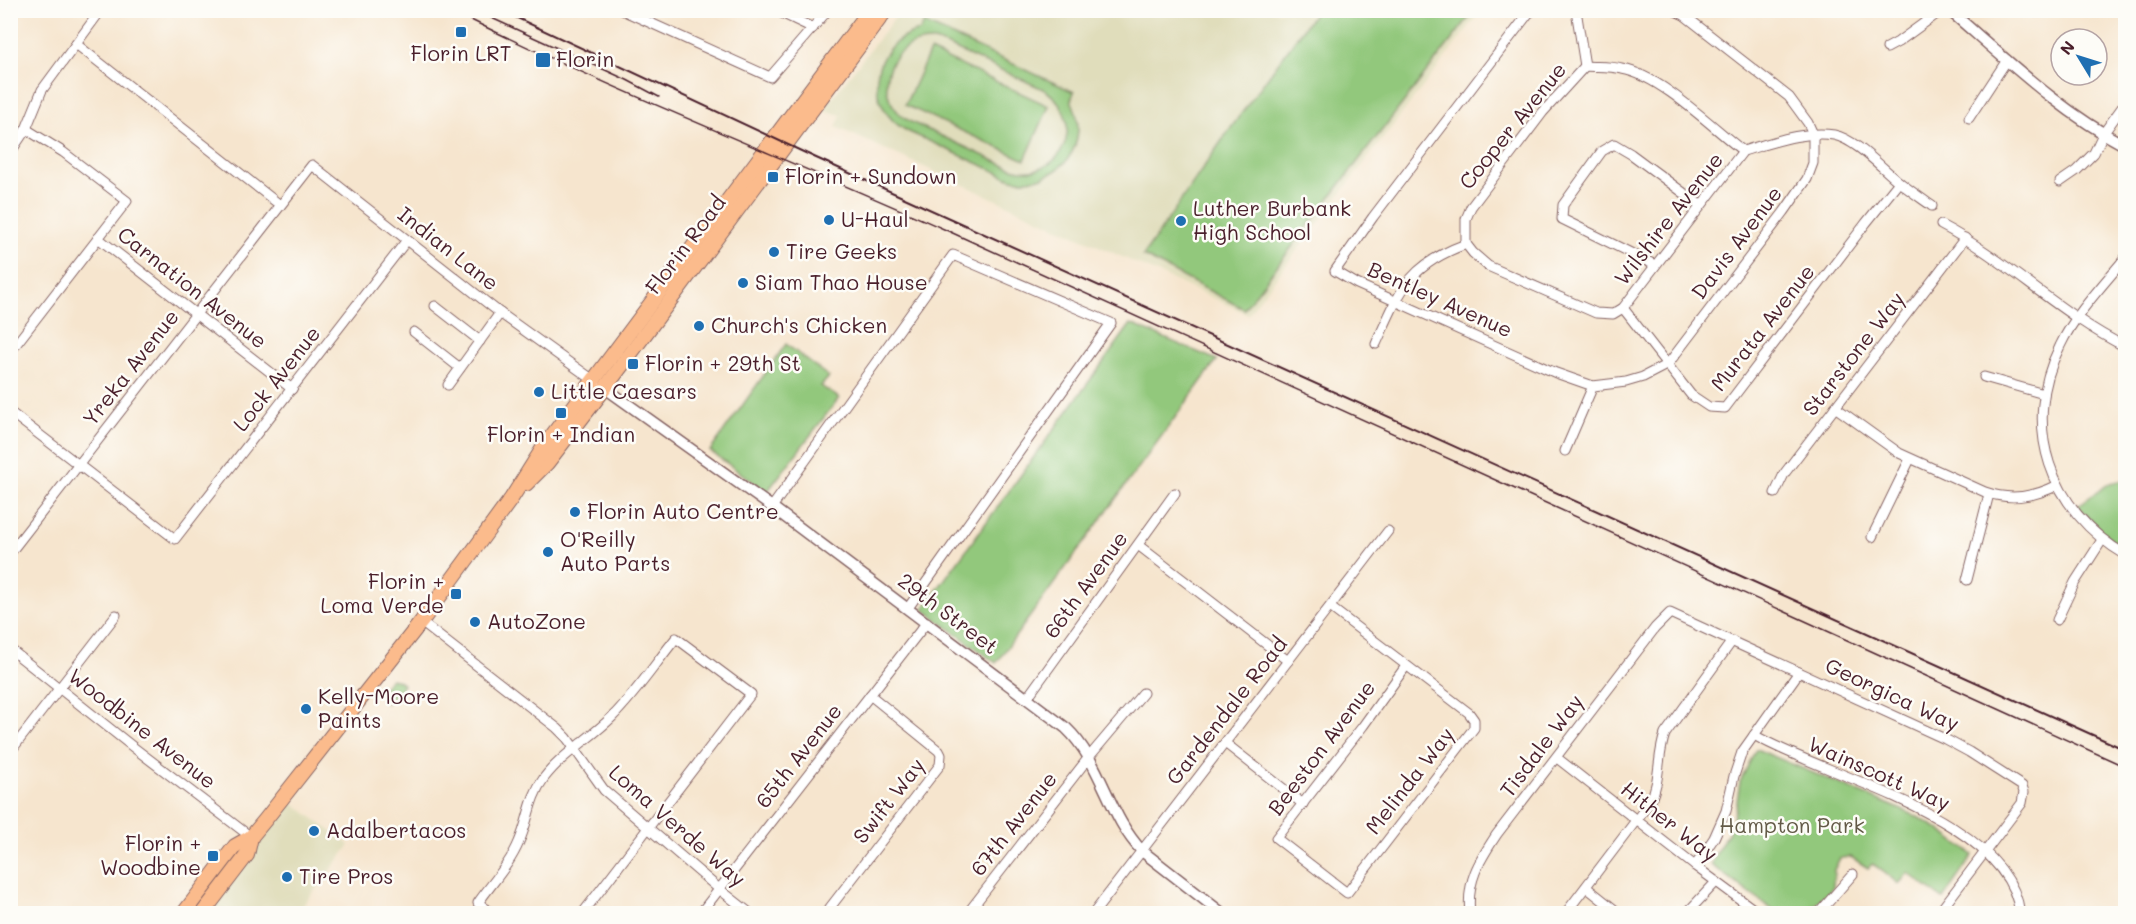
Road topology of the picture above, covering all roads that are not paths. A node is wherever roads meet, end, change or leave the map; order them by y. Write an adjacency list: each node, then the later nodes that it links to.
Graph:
1 (101, 10): 12 (street)
2 (622, 10): 11 (street)
3 (775, 10): 11 (street)
4 (828, 10): 11 (street)
5 (1533, 10): 36 (street, Bentley Avenue)
6 (1576, 10): 15 (street)
7 (1673, 10): 19 (street)
8 (1942, 10): 13 (street)
9 (1949, 10): 14 (street)
10 (879, 12): 51 (main road, Florin Road)
11 (813, 28)
12 (76, 44): 18 (street); 26 (street)
13 (1887, 48)
14 (2007, 60): 17 (street); 20 (street)
15 (1585, 66): 22 (street); 33 (street, Cooper Avenue)
16 (2126, 102): 20 (street)
17 (1969, 118)
18 (26, 129): 23 (street); 30 (street)
19 (1813, 134): 22 (street); 24 (street); 47 (street, Davis Avenue)
20 (2103, 134): 21 (street); 25 (street)
21 (2126, 146)
22 (1743, 152): 27 (street, Wilshire Avenue)
23 (10, 153)
24 (1899, 182): 28 (street); 47 (street, Murata Avenue)
25 (2060, 182)
26 (280, 205): 32 (street, Indian Lane); 40 (street, Yreka Avenue)
27 (1700, 205): 35 (street, Wilshire Avenue); 35 (street)
28 (1932, 206)
29 (1941, 225): 31 (street)
30 (98, 238): 40 (street, Carnation Avenue); 46 (street)
31 (1965, 238): 41 (street); 55 (street, Starstone Way)
32 (407, 240): 39 (street, Indian Lane); 53 (street, Lock Avenue)
33 (1466, 244): 36 (street); 38 (street)
34 (2126, 257): 41 (street)
35 (1655, 265): 38 (street, Wilshire Avenue)
36 (1396, 300): 44 (street); 52 (street, Bentley Avenue)
37 (435, 306): 43 (street)
38 (1623, 308): 47 (street, Murata Avenue)
39 (500, 313): 43 (street); 51 (street, Indian Lane)
40 (196, 314): 53 (street, Carnation Avenue); 59 (street, Yreka Avenue)
41 (2077, 319): 45 (street); 54 (street)
42 (414, 332): 48 (street)
43 (480, 340): 48 (street)
44 (1376, 344)
45 (2126, 347)
46 (10, 352)
47 (1668, 364): 52 (street, Bentley Avenue)
48 (460, 368): 50 (street)
49 (1984, 377): 54 (street)
50 (448, 384)
51 (600, 384): 64 (street, 29th Street); 77 (main road, Florin Road)
52 (1593, 386): 57 (street)
53 (292, 389): 59 (street, Lock Avenue)
54 (2044, 394): 60 (street)
55 (1835, 407): 58 (street); 62 (street, Starstone Way)
56 (10, 412): 59 (street)
57 (1565, 451)
58 (1910, 459): 63 (street); 66 (street)
59 (79, 465): 69 (street, Yreka Avenue)
60 (2058, 485): 63 (street); 67 (street)
61 (1175, 493): 68 (street, 66th Avenue)
62 (1775, 494)
63 (1989, 494): 71 (street)
64 (772, 507): 73 (street, 29th Street); 73 (street)
65 (1388, 531): 72 (street, Gardendale Road)
66 (1872, 537)
67 (2102, 540): 70 (street); 76 (street)
68 (1138, 545): 81 (street); 87 (street, 66th Avenue)
69 (10, 553)
70 (2126, 555)
71 (1967, 580)
72 (1330, 607): 81 (street, Gardendale Road); 82 (street, Melinda Way)
73 (908, 608): 78 (street, 29th Street)
74 (1670, 613): 79 (street, Georgica Way); 93 (street, Tisdale Way)
75 (116, 615): 84 (street)
76 (2057, 620)
77 (421, 622): 90 (street, Loma Verde Way); 97 (main road, Florin Road)
78 (927, 622): 86 (street, 65th Avenue); 87 (street, 29th Street)
79 (1732, 641): 83 (street, Georgica Way); 95 (street)
80 (10, 649): 84 (street, Woodbine Avenue)
81 (1288, 661): 89 (street, Gardendale Road)
82 (1406, 666): 94 (street, Beeston Avenue); 105 (street, Melinda Way)
83 (1799, 672): 88 (street); 99 (street, Georgica Way)
84 (60, 687): 91 (street); 97 (street, Woodbine Avenue)
85 (1143, 693): 92 (street, 67th Avenue)
86 (870, 695): 104 (street, 65th Avenue); 113 (street, Swift Way)
87 (1027, 698): 92 (street, 29th Street)
88 (1754, 735): 99 (street, Wainscott Way); 100 (street)
89 (1225, 743): 94 (street); 98 (street, Gardendale Road)
90 (575, 749): 96 (street, Loma Verde Way); 96 (street); 109 (street)
91 (10, 752)
92 (1089, 758): 98 (street, 29th Street); 114 (street, 67th Avenue)
93 (1557, 758): 95 (street, Hither Way); 116 (street, Tisdale Way)
94 (1303, 804): 105 (street, Beeston Avenue)
95 (1637, 820): 100 (street, Hither Way); 103 (street)
96 (648, 828): 104 (street, Loma Verde Way); 110 (street)
97 (251, 837): 106 (main road, Florin Road); 108 (main road, Florin Road)
98 (1142, 851): 107 (street, 29th Street); 115 (street, Gardendale Road)
99 (1984, 852): 122 (street); 123 (street, Wainscott Way)
100 (1695, 866): 102 (street, Hither Way)
101 (1853, 874): 121 (street)
102 (1716, 882): 119 (street); 120 (street, Hither Way)
103 (1586, 887): 117 (street); 118 (street)
104 (718, 888): 111 (street, 65th Avenue); 112 (street, Loma Verde Way)
105 (1347, 893)
106 (184, 912)
107 (1217, 912)
108 (202, 914)
109 (493, 914)
110 (582, 914)
111 (700, 914)
112 (751, 914)
113 (825, 914)
114 (967, 914)
115 (1093, 914)
116 (1470, 914)
117 (1565, 914)
118 (1620, 914)
119 (1686, 914)
120 (1760, 914)
121 (1818, 914)
122 (1938, 914)
123 (2020, 914)

